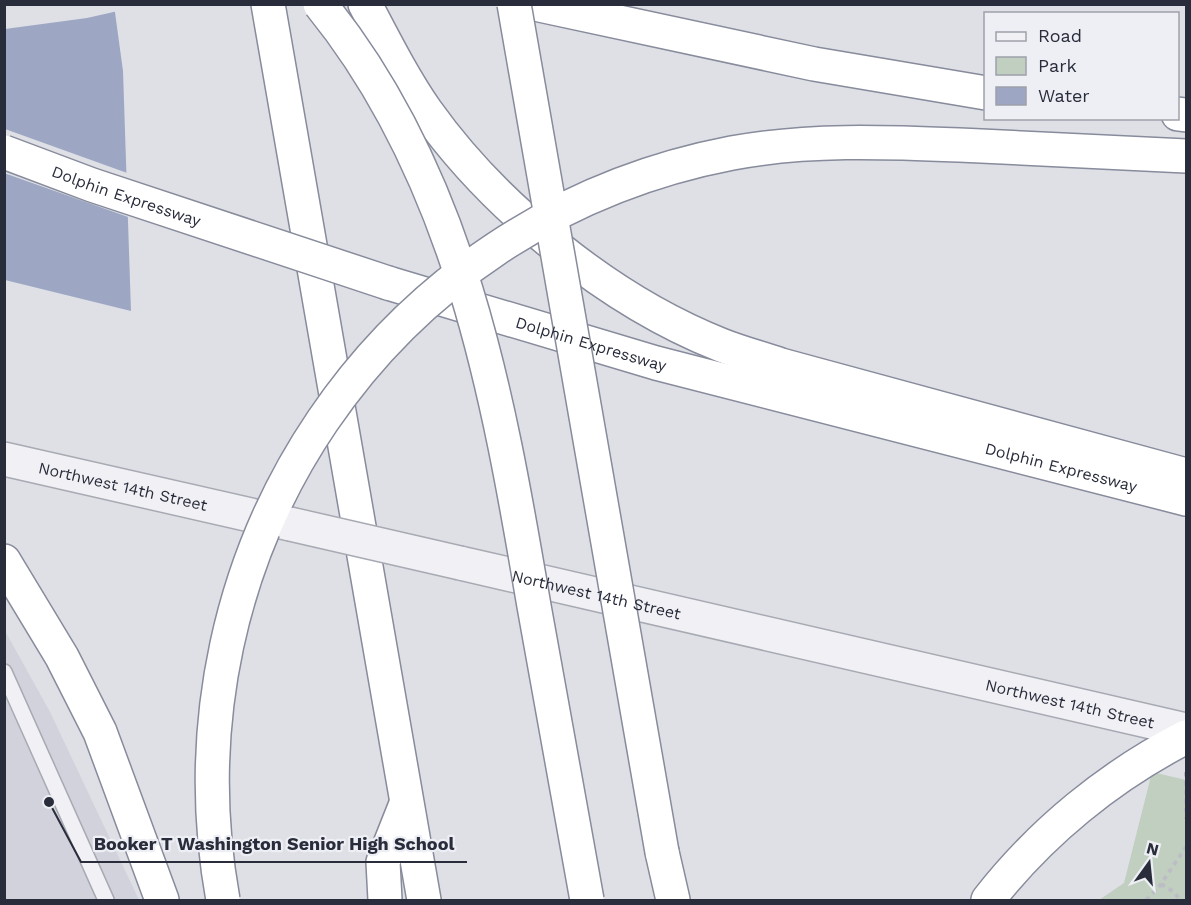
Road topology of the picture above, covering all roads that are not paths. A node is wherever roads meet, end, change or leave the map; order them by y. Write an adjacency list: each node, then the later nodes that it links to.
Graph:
1 (268, 4): 16 (highway)
2 (320, 4): 22 (highway, bridge)
3 (365, 4): 10 (highway)
4 (514, 4): 23 (highway, bridge)
5 (535, 4): 6 (highway)
6 (984, 93)
7 (4, 152): 11 (highway, Dolphin Expressway, bridge)
8 (1186, 156): 19 (highway, bridge)
9 (4, 459): 14 (street, Northwest 14th Street, bridge)
10 (1186, 475)
11 (1186, 499)
12 (4, 561): 18 (highway)
13 (4, 672): 17 (lane)
14 (1186, 730)
15 (1186, 737): 24 (highway)
16 (406, 804): 20 (highway); 21 (highway)
17 (106, 900)
18 (162, 900)
19 (223, 900)
20 (385, 900)
21 (424, 900)
22 (587, 900)
23 (673, 900)
24 (988, 900)

